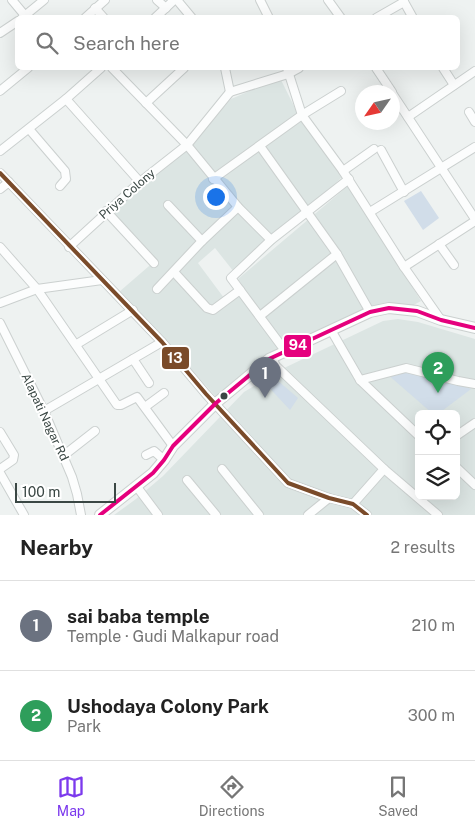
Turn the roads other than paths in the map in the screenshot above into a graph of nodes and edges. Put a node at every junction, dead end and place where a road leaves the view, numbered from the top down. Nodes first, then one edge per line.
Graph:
1 (12, 0) edge
2 (44, 0) edge
3 (104, 0) edge
4 (157, 0) edge
5 (176, 0) edge
6 (260, 0) edge
7 (328, 0) edge
8 (404, 1) edge
9 (95, 8) junction
10 (166, 8) junction
11 (23, 15) edge
12 (27, 15) edge
13 (88, 15) edge
14 (101, 15) edge
15 (159, 15) edge
16 (189, 15) edge
17 (268, 15) edge
18 (340, 15) edge
19 (381, 15) edge
20 (411, 15) edge
21 (15, 22) edge
22 (0, 32) edge
23 (26, 70) edge
24 (99, 70) edge
25 (114, 70) edge
26 (182, 70) edge
27 (224, 70) edge
28 (377, 70) edge
29 (444, 70) edge
30 (288, 71) edge
31 (475, 71) edge
32 (387, 85) edge
33 (454, 85) junction
34 (0, 91) edge
35 (230, 92) junction
36 (341, 92) dead end
37 (66, 99) junction
38 (146, 103) junction
39 (400, 105) edge
40 (469, 112) dead end
41 (302, 115) junction
42 (408, 117) junction
43 (475, 122) edge
44 (29, 128) junction
45 (187, 145) junction
46 (260, 146) junction
47 (475, 147) edge
48 (0, 151) edge
49 (442, 169) junction
50 (343, 170) junction
51 (0, 173) edge
52 (213, 179) junction
53 (349, 179) junction
54 (9, 182) junction
55 (140, 182) junction
56 (60, 186) dead end
57 (0, 189) edge
58 (404, 192) junction
59 (168, 205) dead end
60 (238, 207) junction
61 (472, 209) edge
62 (106, 211) junction
63 (308, 212) junction
64 (370, 212) junction
65 (475, 220) edge
66 (271, 240) junction
67 (202, 241) junction
68 (439, 244) junction
69 (69, 246) junction
70 (0, 247) edge
71 (337, 254) junction
72 (154, 263) dead end
73 (454, 265) dead end
74 (404, 267) junction
75 (174, 272) junction
76 (102, 280) junction
77 (37, 289) junction
78 (157, 289) dead end
79 (240, 290) junction
80 (0, 303) edge
81 (133, 310) junction
82 (370, 312) junction
83 (260, 316) junction
84 (441, 320) junction
85 (0, 323) edge
86 (475, 328) edge
87 (331, 330) junction
88 (162, 342) junction
89 (77, 344) junction
90 (286, 352) junction
91 (272, 358) junction
92 (133, 359) junction
93 (100, 378) junction
94 (360, 380) junction
95 (149, 383) dead end
96 (475, 384) edge
97 (164, 393) dead end
98 (216, 403) junction
99 (145, 407) junction
100 (44, 411) junction
101 (475, 424) edge
102 (95, 431) dead end
103 (0, 432) edge
104 (415, 432) edge
105 (460, 433) edge
106 (173, 446) junction
107 (146, 455) dead end
108 (63, 456) junction
109 (164, 460) junction
110 (222, 469) dead end
111 (384, 469) junction
112 (0, 471) edge
113 (460, 471) edge
114 (187, 480) dead end
115 (475, 485) edge
116 (137, 487) junction
117 (329, 498) junction
118 (353, 504) junction
119 (24, 515) edge
120 (80, 515) edge
121 (102, 515) edge
122 (158, 515) edge
123 (216, 515) edge
124 (259, 515) edge
125 (308, 515) edge
126 (367, 515) edge
127 (438, 515) edge

1 - 11 street
2 - 12 street
3 - 9 street
4 - 10 street
5 - 10 street
5 - 16 street
6 - 17 street
7 - 18 street
8 - 19 street
8 - 20 street
9 - 13 street
9 - 14 street
10 - 15 street
21 - 22 street
23 - 34 street
24 - 37 street
25 - 38 street
26 - 38 street
27 - 35 street
28 - 32 street
29 - 33 street
30 - 35 street
30 - 41 street
31 - 33 street
33 - 42 street
35 - 45 street, Priya Colony
36 - 41 street
37 - 44 street
37 - 55 street
38 - 45 street
39 - 42 street
40 - 43 street
41 - 46 street
41 - 50 street
42 - 49 street
44 - 48 street
44 - 56 street
45 - 52 street
45 - 55 street, Priya Colony
46 - 52 street
46 - 63 street
47 - 49 street
49 - 58 street
49 - 61 street
50 - 53 street
50 - 58 street
51 - 54 street
52 - 60 street
53 - 63 street
53 - 64 street
54 - 57 street
54 - 69 street
55 - 62 street, Priya Colony
58 - 64 street
59 - 67 street
60 - 66 street
60 - 67 street
61 - 65 street
62 - 69 street, Priya Colony
62 - 72 street
63 - 66 street
63 - 71 street
64 - 74 street
65 - 68 street
66 - 79 street
67 - 75 street
68 - 73 street
68 - 74 street
69 - 76 street
70 - 77 street
71 - 82 street
71 - 83 street
74 - 84 street
75 - 78 street
75 - 79 street
76 - 77 street
76 - 81 street
77 - 80 street
77 - 89 street
79 - 83 street
81 - 88 street
81 - 89 street
82 - 84 street
82 - 87 street
83 - 90 street
84 - 86 street
85 - 100 street, Alapati Nagar Rd
87 - 90 street
87 - 94 street
88 - 92 street
88 - 98 street
89 - 93 street
90 - 91 street
91 - 98 street
91 - 111 street
92 - 93 street
92 - 95 street
93 - 99 street
93 - 100 street
94 - 96 street
94 - 104 street
97 - 99 street
98 - 106 street
98 - 117 street
99 - 106 street
100 - 108 street, Alapati Nagar Rd
101 - 105 street
102 - 108 street
103 - 112 street
106 - 109 street
107 - 109 street
108 - 120 street, Alapati Nagar Rd
109 - 116 street
110 - 124 street
111 - 118 street
111 - 127 street
112 - 119 street
113 - 115 street
114 - 123 street
116 - 121 street
116 - 122 street
117 - 118 street
117 - 125 street
118 - 126 street

